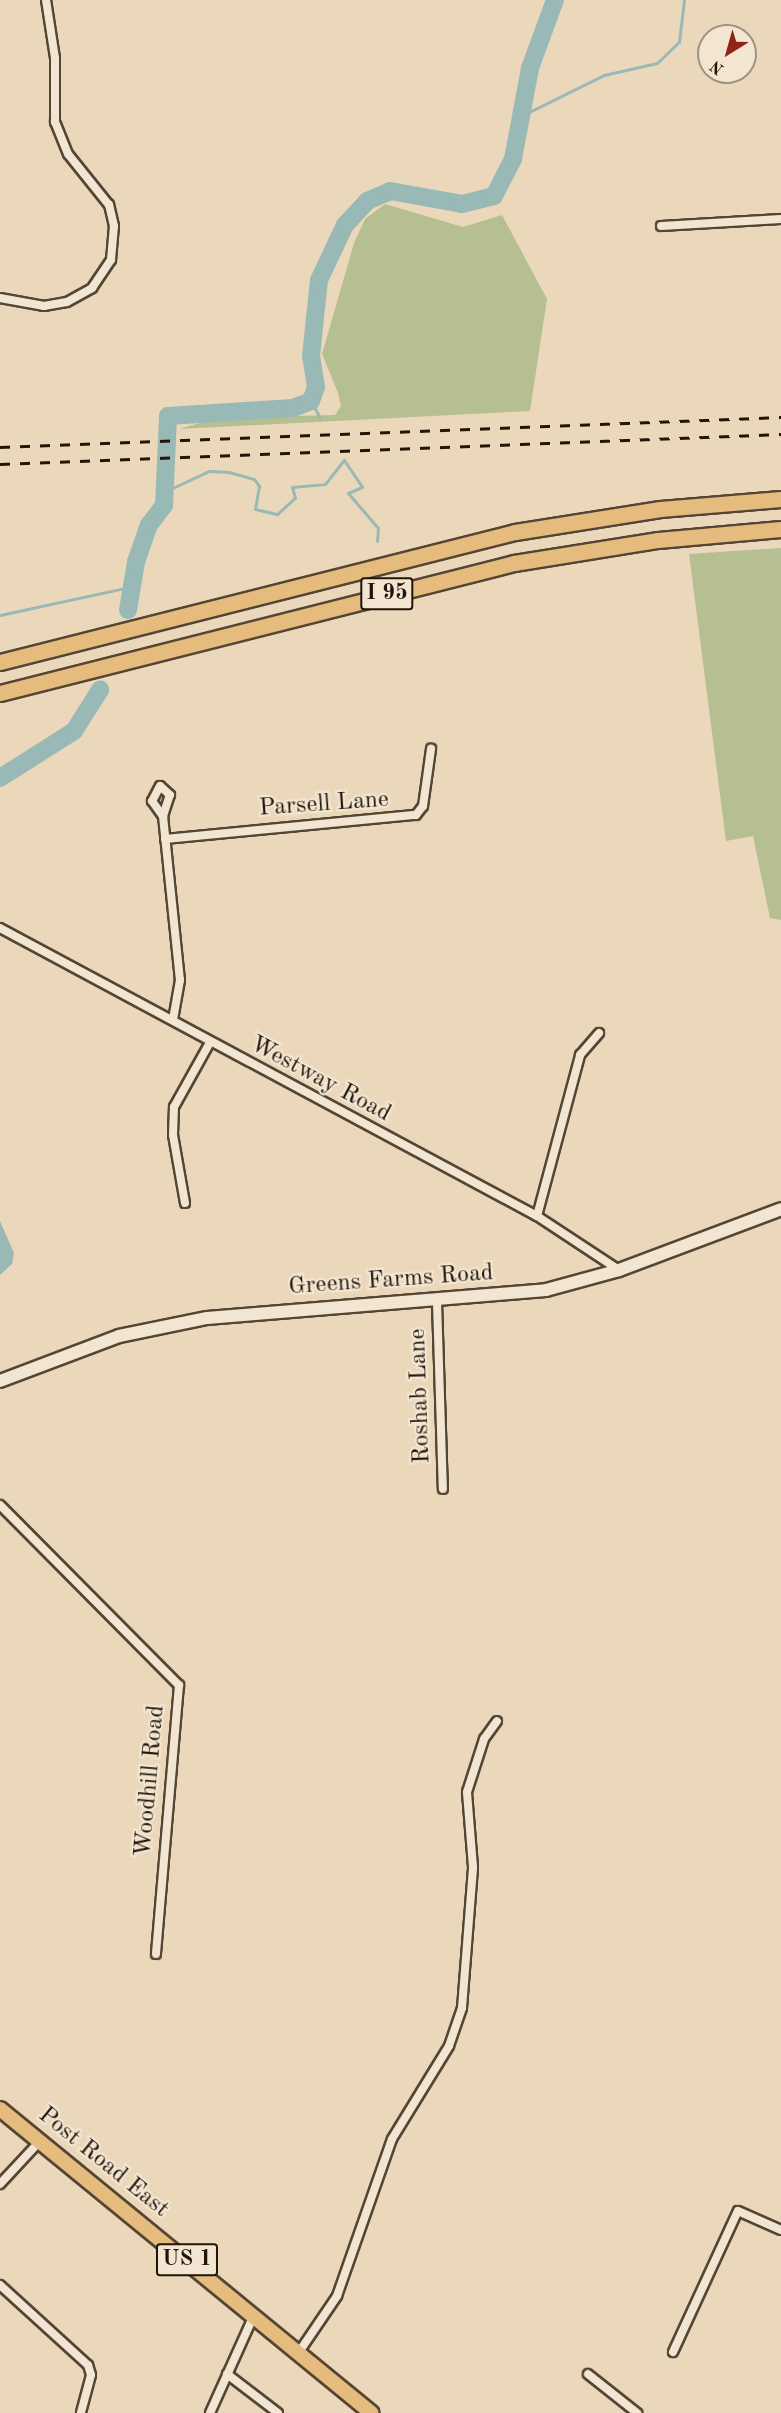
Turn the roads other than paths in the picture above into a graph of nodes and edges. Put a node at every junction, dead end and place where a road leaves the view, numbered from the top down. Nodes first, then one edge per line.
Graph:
1 (46, 0) edge
2 (781, 219) edge
3 (661, 226) dead end
4 (0, 298) edge
5 (781, 499) edge
6 (781, 530) edge
7 (0, 662) edge
8 (0, 693) edge
9 (431, 749) dead end
10 (163, 816) dead end
11 (165, 839) junction
12 (0, 928) edge
13 (173, 1019) junction
14 (599, 1033) dead end
15 (208, 1044) junction
16 (185, 1203) dead end
17 (781, 1209) edge
18 (537, 1216) junction
19 (619, 1270) junction
20 (437, 1302) junction
21 (0, 1381) edge
22 (443, 1489) dead end
23 (0, 1505) edge
24 (497, 1722) dead end
25 (156, 1954) dead end
26 (0, 2109) edge
27 (40, 2142) junction
28 (0, 2184) edge
29 (781, 2230) edge
30 (0, 2285) edge
31 (254, 2315) junction
32 (299, 2352) junction
33 (673, 2352) dead end
34 (227, 2374) junction
35 (588, 2374) dead end
36 (81, 2413) edge
37 (210, 2413) edge
38 (278, 2413) edge
39 (372, 2413) edge
40 (637, 2413) edge

1 - 4 street
2 - 3 street
5 - 7 highway, I 95
6 - 8 highway, I 95
9 - 11 street, Parsell Lane
10 - 11 street
11 - 13 street
12 - 13 street, Westway Road
13 - 15 street, Westway Road
14 - 18 street
15 - 16 street
15 - 18 street, Westway Road
17 - 19 street, Greens Farms Road
18 - 19 street, Westway Road
19 - 20 street, Greens Farms Road
20 - 21 street, Greens Farms Road
20 - 22 street, Roshab Lane
23 - 25 street, Woodhill Road
24 - 32 street
26 - 27 main road, Post Road East / US 1
27 - 28 street
27 - 31 main road, Post Road East / US 1
29 - 33 street
30 - 36 street
31 - 32 main road, Post Road East / US 1
31 - 34 street
32 - 39 main road, Post Road East / US 1
34 - 37 street
34 - 38 street
35 - 40 street

